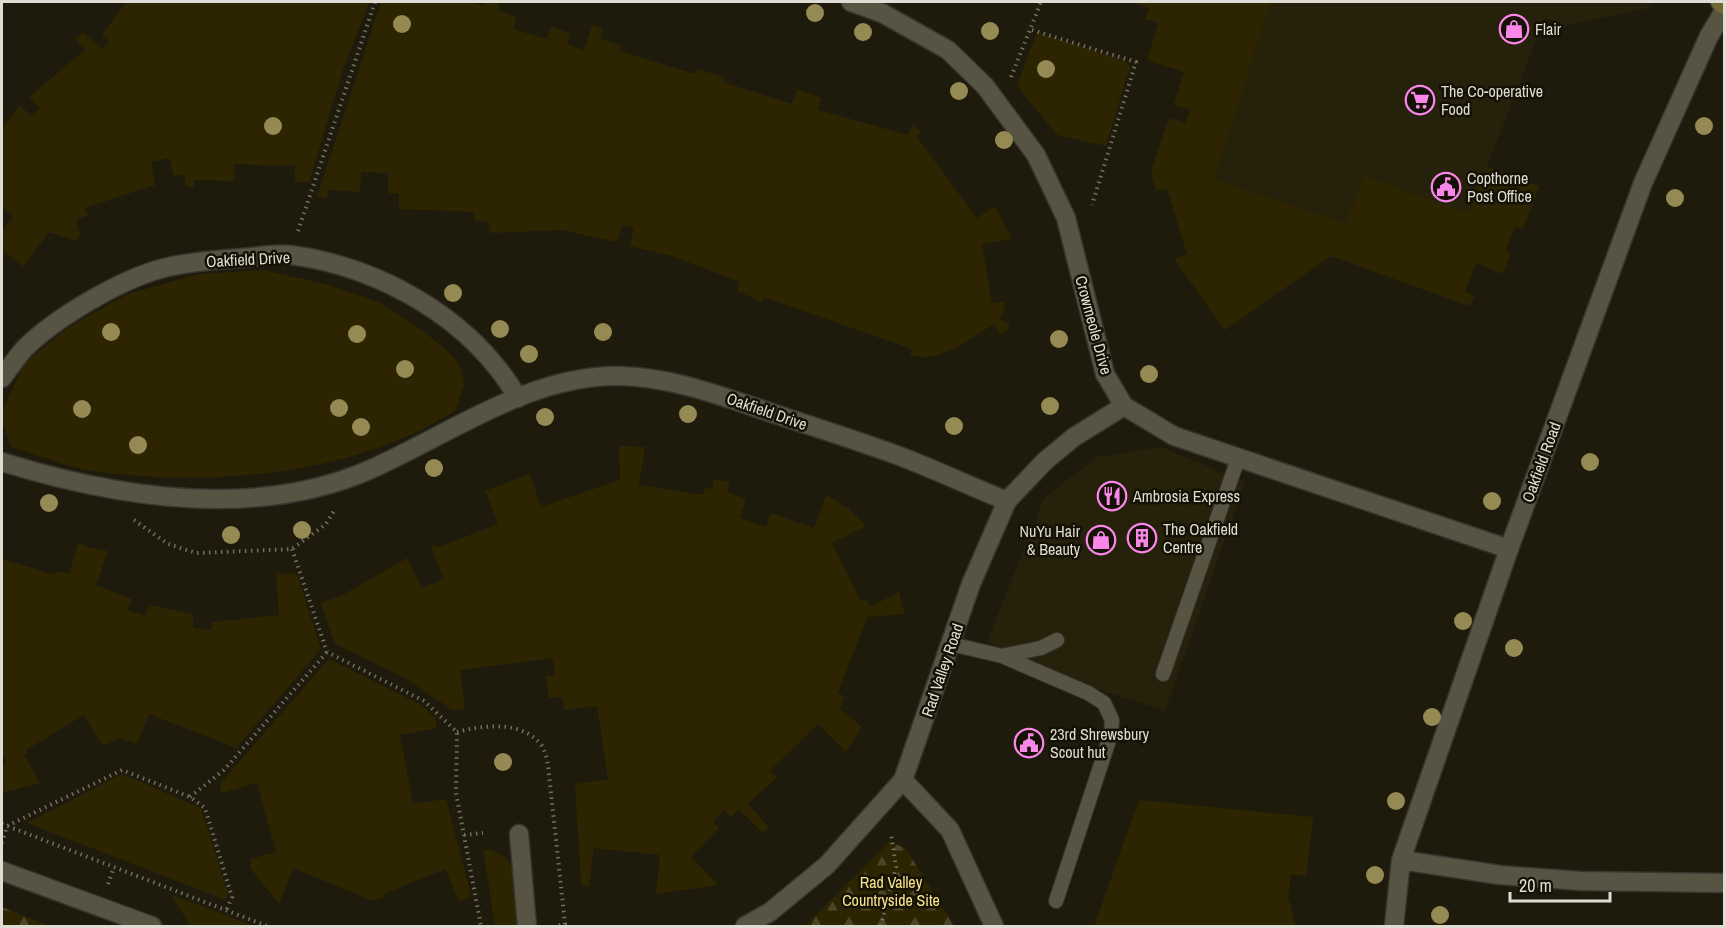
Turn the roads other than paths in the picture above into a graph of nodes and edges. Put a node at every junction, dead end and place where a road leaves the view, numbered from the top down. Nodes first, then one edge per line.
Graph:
1 (851, 2) edge
2 (1720, 2) edge
3 (1725, 4) edge
4 (1725, 11) edge
5 (2, 378) edge
6 (518, 398) junction
7 (1124, 406) junction
8 (1239, 456) junction
9 (2, 462) edge
10 (1007, 501) junction
11 (1509, 549) junction
12 (1057, 640) dead end
13 (951, 644) junction
14 (1002, 657) junction
15 (1163, 674) dead end
16 (903, 780) junction
17 (519, 834) dead end
18 (1401, 860) junction
19 (2, 871) edge
20 (1725, 883) edge
21 (1056, 901) dead end
22 (152, 927) edge
23 (527, 927) edge
24 (745, 927) edge
25 (994, 927) edge
26 (1394, 927) edge

1 - 7 street, Crowmeole Drive
2 - 3 main road
4 - 11 street, Oakfield Road
5 - 6 street, Oakfield Drive
6 - 9 street, Oakfield Drive
6 - 10 street, Oakfield Drive
7 - 8 street, Crowmeole Drive
7 - 10 street, Rad Valley Road
8 - 11 street, Crowmeole Drive
8 - 15 lane
10 - 13 street, Rad Valley Road
11 - 18 street, Oakfield Road
12 - 14 lane
13 - 14 lane
13 - 16 street, Rad Valley Road
14 - 21 lane
16 - 24 street, Rad Valley Road
16 - 25 street
17 - 23 street
18 - 20 street
18 - 26 street, Oakfield Road
19 - 22 street

